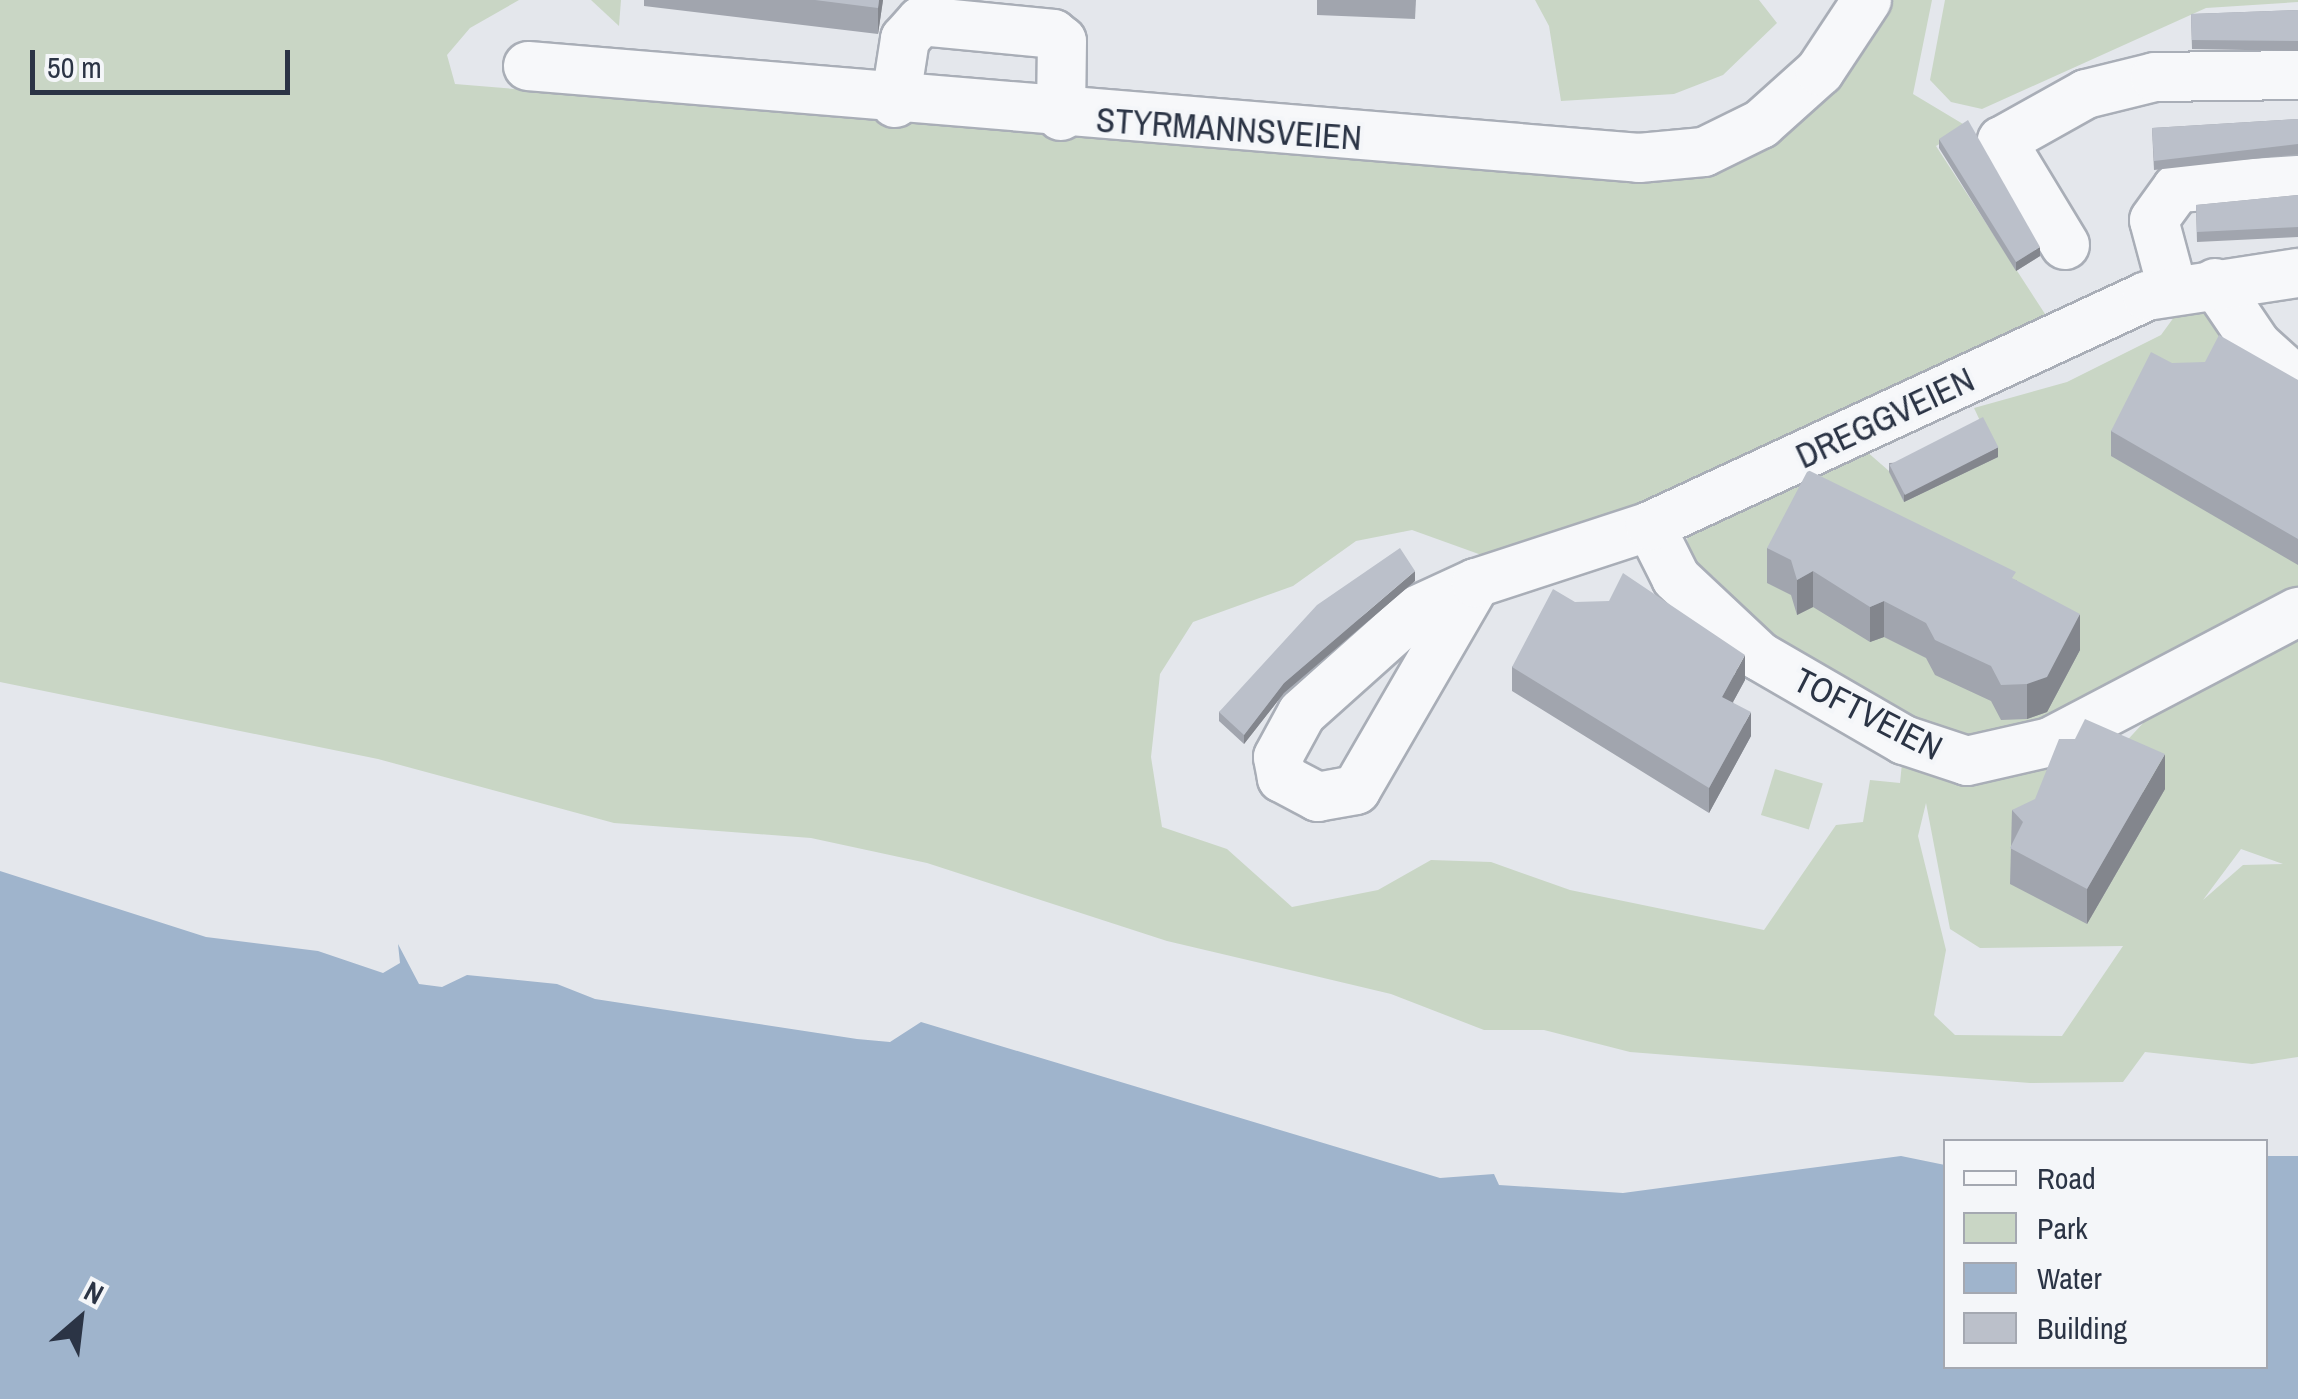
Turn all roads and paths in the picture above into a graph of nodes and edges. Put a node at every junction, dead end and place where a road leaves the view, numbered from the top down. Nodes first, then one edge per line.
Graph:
1 (1867, 0) edge
2 (528, 66) dead end
3 (2298, 74) edge
4 (894, 103) junction
5 (1061, 116) junction
6 (2298, 180) edge
7 (2065, 245) dead end
8 (2298, 273) edge
9 (2194, 287) junction
10 (2298, 382) edge
11 (1650, 526) junction
12 (1476, 582) junction
13 (2298, 612) edge

1 - 5 street, STYRMANNSVEIEN
2 - 4 street, STYRMANNSVEIEN
3 - 7 street
4 - 5 street, STYRMANNSVEIEN
4 - 5 street
6 - 9 street
8 - 9 street, DREGGVEIEN
9 - 10 street
9 - 11 street, DREGGVEIEN
11 - 12 street, DREGGVEIEN
11 - 13 street, TOFTVEIEN
12 - 12 street, DREGGVEIEN

